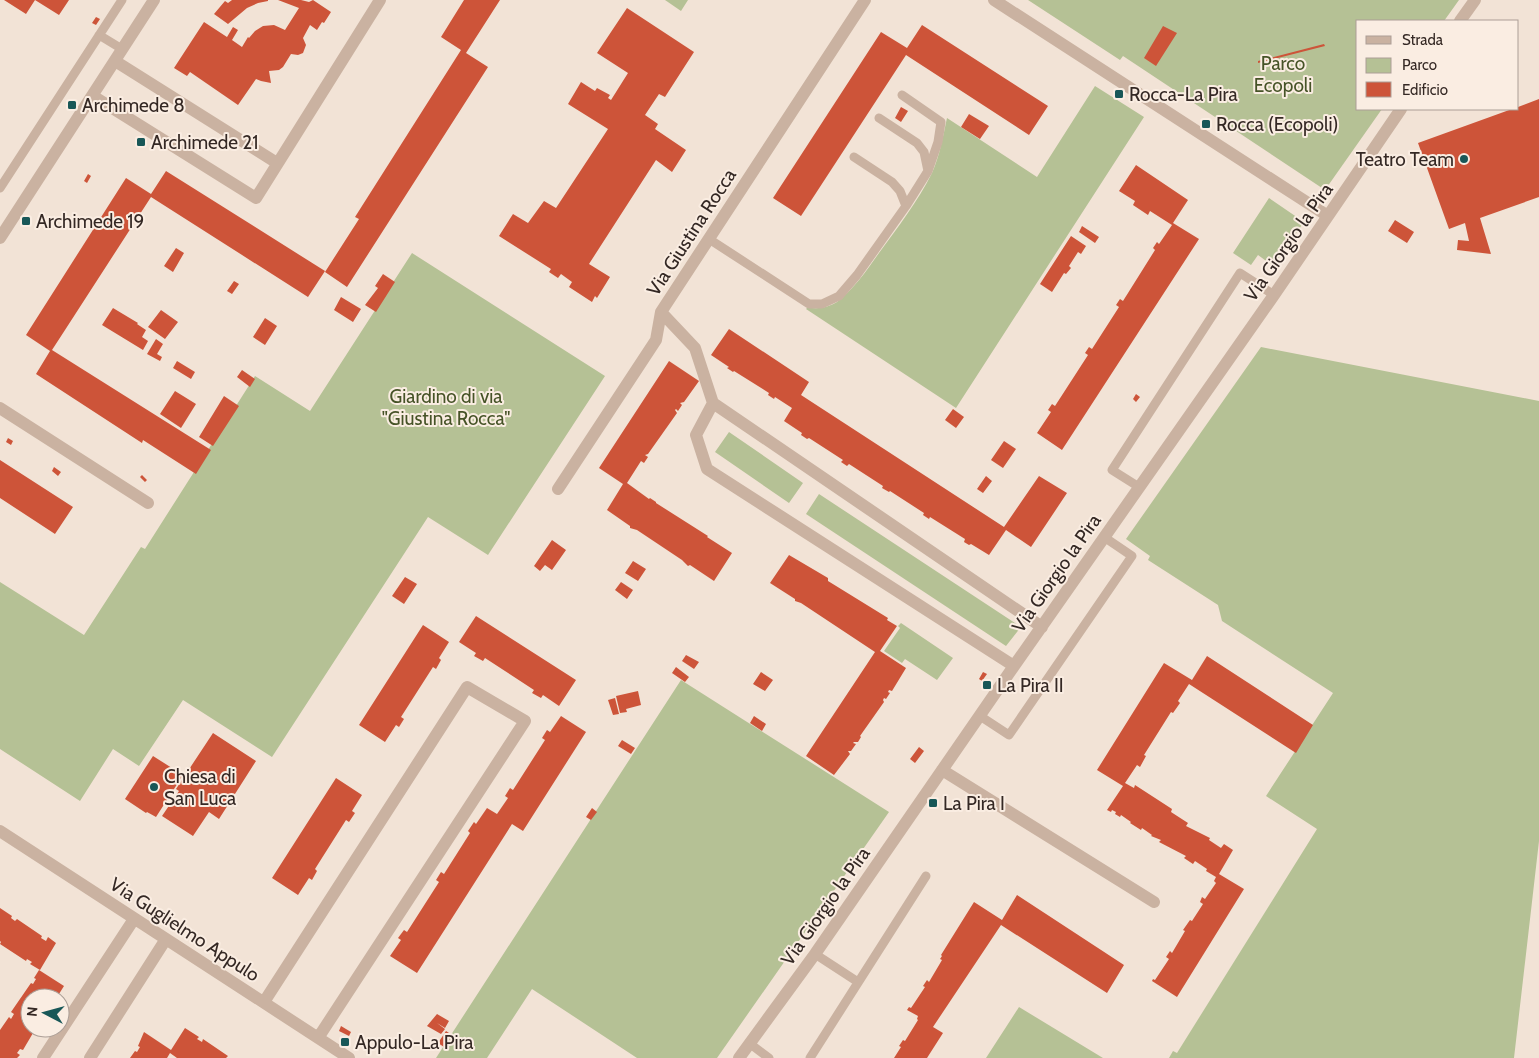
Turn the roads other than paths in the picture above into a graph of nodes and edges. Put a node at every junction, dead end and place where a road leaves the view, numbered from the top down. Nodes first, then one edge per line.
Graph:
1 (122, 0) edge
2 (154, 0) edge
3 (380, 0) edge
4 (865, 0) edge
5 (994, 0) edge
6 (1475, 0) edge
7 (1461, 20) edge
8 (100, 35) junction
9 (122, 49) junction
10 (115, 61) junction
11 (902, 95) dead end
12 (93, 96) junction
13 (1400, 110) edge
14 (879, 118) dead end
15 (854, 157) dead end
16 (277, 163) junction
17 (928, 171) junction
18 (0, 188) edge
19 (906, 206) junction
20 (1328, 216) junction
21 (2, 230) edge
22 (709, 239) junction
23 (1274, 295) junction
24 (661, 312) junction
25 (713, 403) junction
26 (0, 408) edge
27 (1139, 487) junction
28 (558, 489) dead end
29 (148, 503) dead end
30 (1104, 537) junction
31 (1042, 627) junction
32 (1014, 666) junction
33 (980, 716) junction
34 (942, 770) junction
35 (0, 831) edge
36 (926, 876) dead end
37 (1154, 902) dead end
38 (134, 919) junction
39 (166, 939) junction
40 (815, 954) junction
41 (858, 982) junction
42 (264, 1002) junction
43 (318, 1038) junction
44 (749, 1043) junction
45 (43, 1058) edge
46 (90, 1058) edge
47 (349, 1058) edge
48 (739, 1058) edge
49 (769, 1058) edge
50 (810, 1058) edge

1 - 8 lane
2 - 9 street
3 - 16 street
4 - 22 street, Via Giustina Rocca
5 - 20 street
6 - 7 street
8 - 9 lane
8 - 18 lane
9 - 10 street
10 - 12 street
10 - 16 street
11 - 17 lane
12 - 16 street
12 - 21 street
13 - 20 street, Via Giorgio la Pira
14 - 17 lane
15 - 19 lane
17 - 19 lane
19 - 22 lane
20 - 23 street, Via Giorgio la Pira
22 - 24 street, Via Giustina Rocca
23 - 27 street, Via Giorgio la Pira
23 - 27 lane
24 - 25 street
24 - 28 street, Via Giustina Rocca
25 - 31 street
25 - 32 street
26 - 29 street
27 - 30 street, Via Giorgio la Pira
30 - 31 street, Via Giorgio la Pira
30 - 33 lane
31 - 32 street, Via Giorgio la Pira
32 - 33 street, Via Giorgio la Pira
33 - 34 street, Via Giorgio la Pira
34 - 37 street
34 - 40 street, Via Giorgio la Pira
35 - 38 street, Via Guglielmo Appulo
36 - 41 lane
38 - 39 street, Via Guglielmo Appulo
38 - 45 street
39 - 42 street, Via Guglielmo Appulo
39 - 46 street
40 - 41 lane
40 - 44 street, Via Giorgio la Pira
41 - 50 lane
42 - 43 street, Via Guglielmo Appulo
42 - 43 street
43 - 47 street, Via Guglielmo Appulo
44 - 48 street, Via Giorgio la Pira
44 - 49 lane

